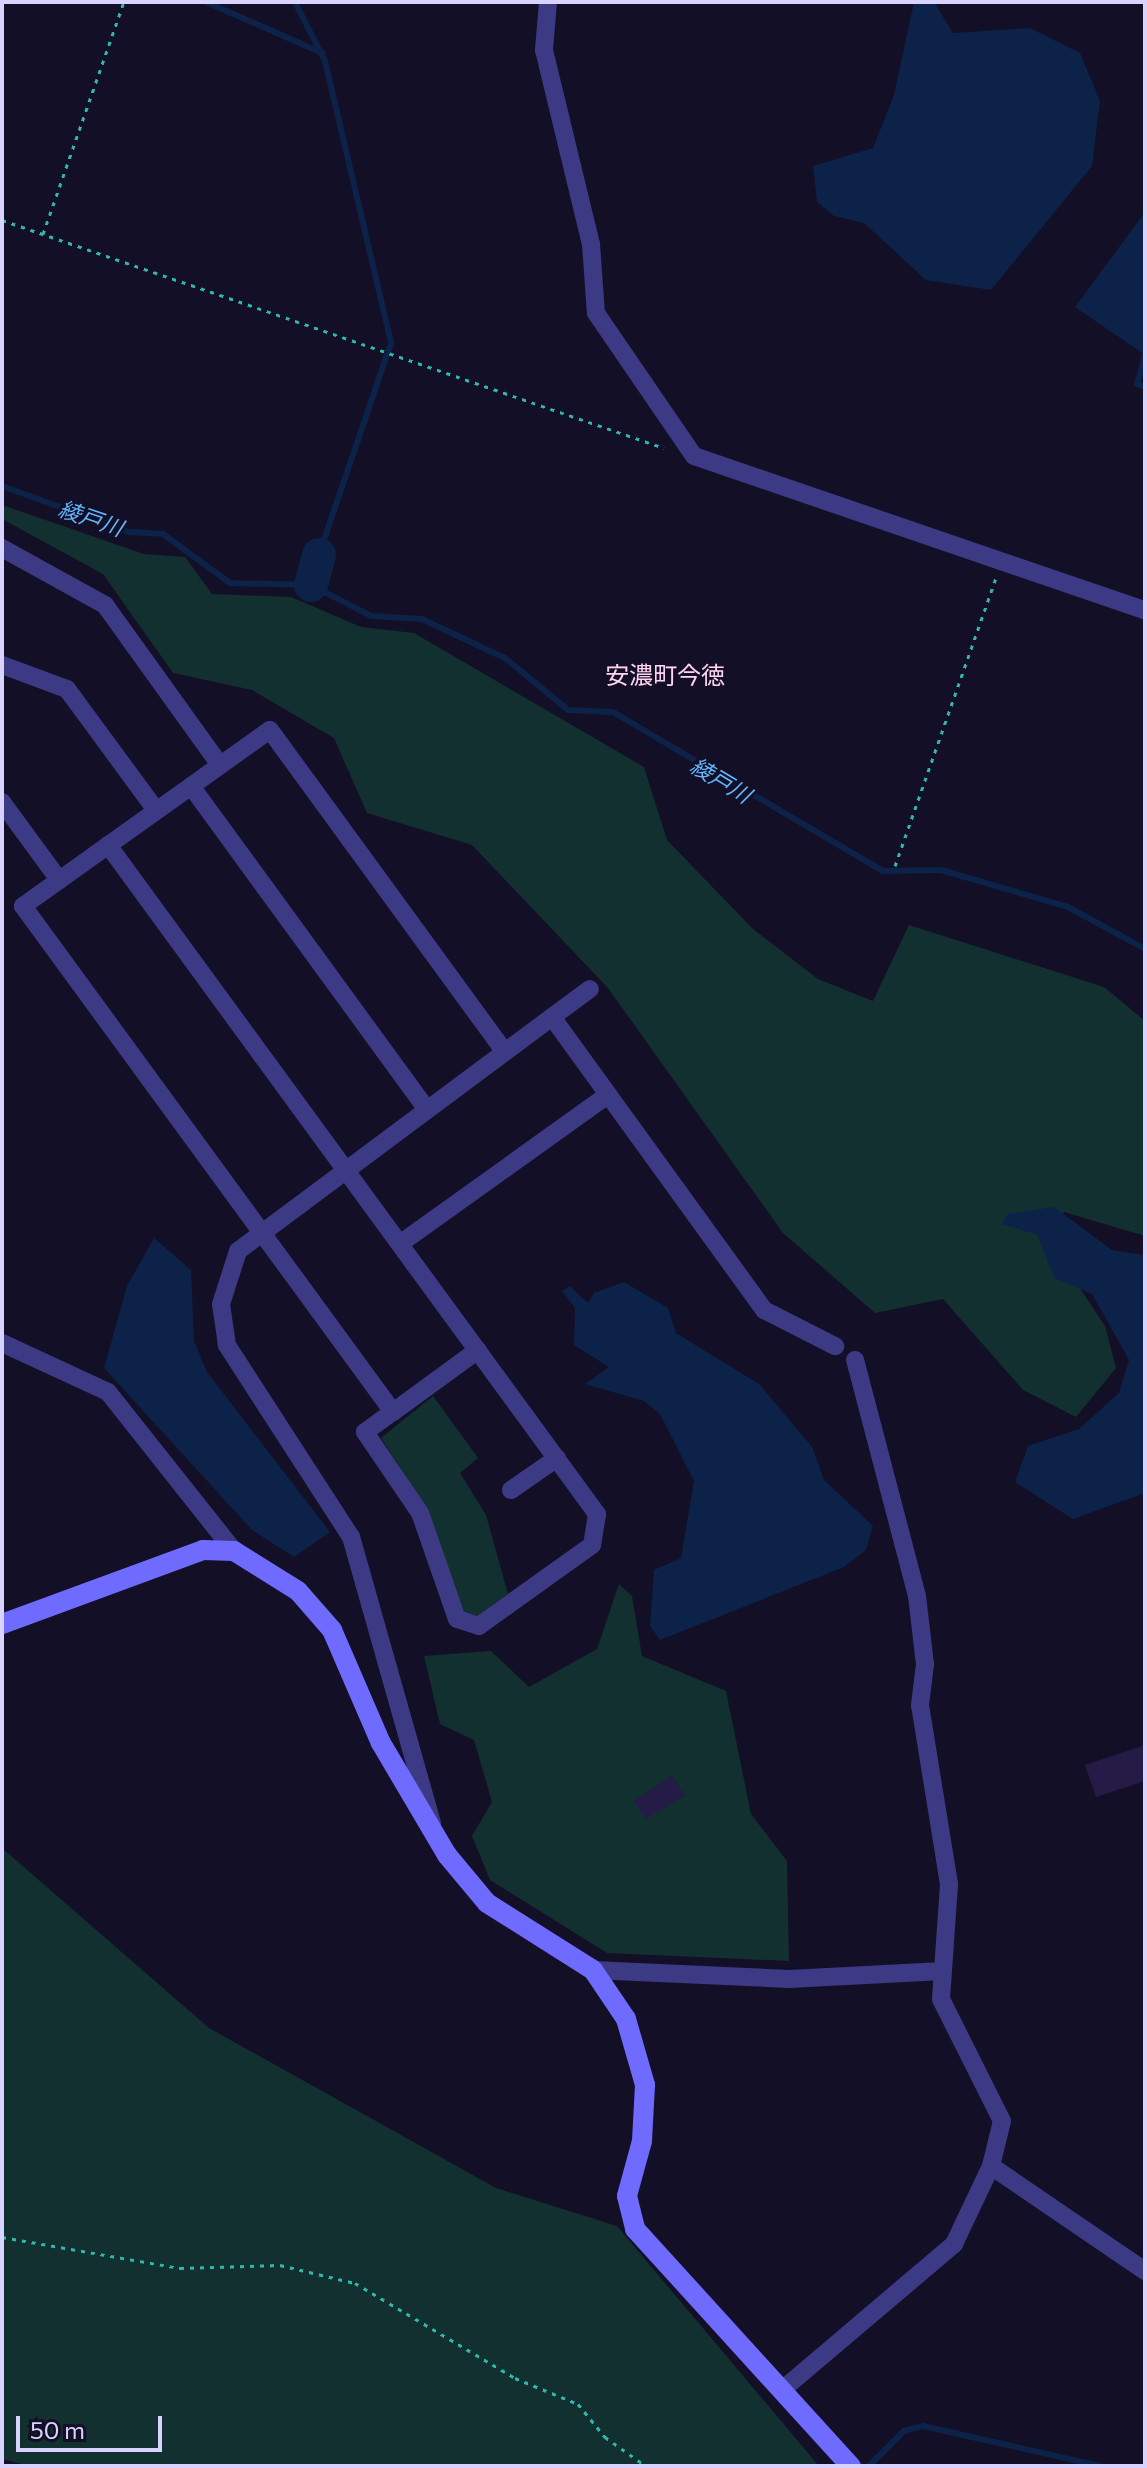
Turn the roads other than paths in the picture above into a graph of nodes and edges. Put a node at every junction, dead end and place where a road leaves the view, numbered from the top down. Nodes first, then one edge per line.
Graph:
1 (548, 2) edge
2 (2, 548) edge
3 (1145, 610) edge
4 (2, 665) edge
5 (220, 765) junction
6 (191, 786) junction
7 (2, 802) edge
8 (156, 810) junction
9 (108, 845) junction
10 (59, 880) junction
11 (590, 989) dead end
12 (552, 1017) junction
13 (504, 1051) junction
14 (608, 1095) junction
15 (426, 1108) junction
16 (344, 1168) junction
17 (259, 1230) junction
18 (401, 1243) junction
19 (2, 1343) edge
20 (835, 1346) dead end
21 (478, 1350) junction
22 (855, 1360) dead end
23 (393, 1412) junction
24 (557, 1458) junction
25 (511, 1490) dead end
26 (234, 1551) junction
27 (2, 1624) edge
28 (434, 1829) junction
29 (593, 1970) junction
30 (943, 1971) junction
31 (991, 2166) junction
32 (1145, 2271) edge
33 (782, 2390) junction
34 (851, 2466) edge

1 - 3 street
2 - 5 street
4 - 8 street
5 - 6 street
5 - 13 street
6 - 8 street
6 - 15 street
7 - 10 street
8 - 9 street
9 - 10 street
9 - 16 street
10 - 17 street
11 - 12 street
12 - 13 street
12 - 14 street
13 - 15 street
14 - 18 street
14 - 20 street
15 - 16 street
16 - 17 street
16 - 18 street
17 - 23 street
17 - 28 street
18 - 21 street
19 - 26 street
21 - 23 street
21 - 24 street
22 - 30 street
23 - 24 street
24 - 25 street
26 - 27 street
26 - 28 street
28 - 29 street
29 - 30 street
29 - 33 street
30 - 31 street
31 - 32 street
31 - 33 street
33 - 34 street

